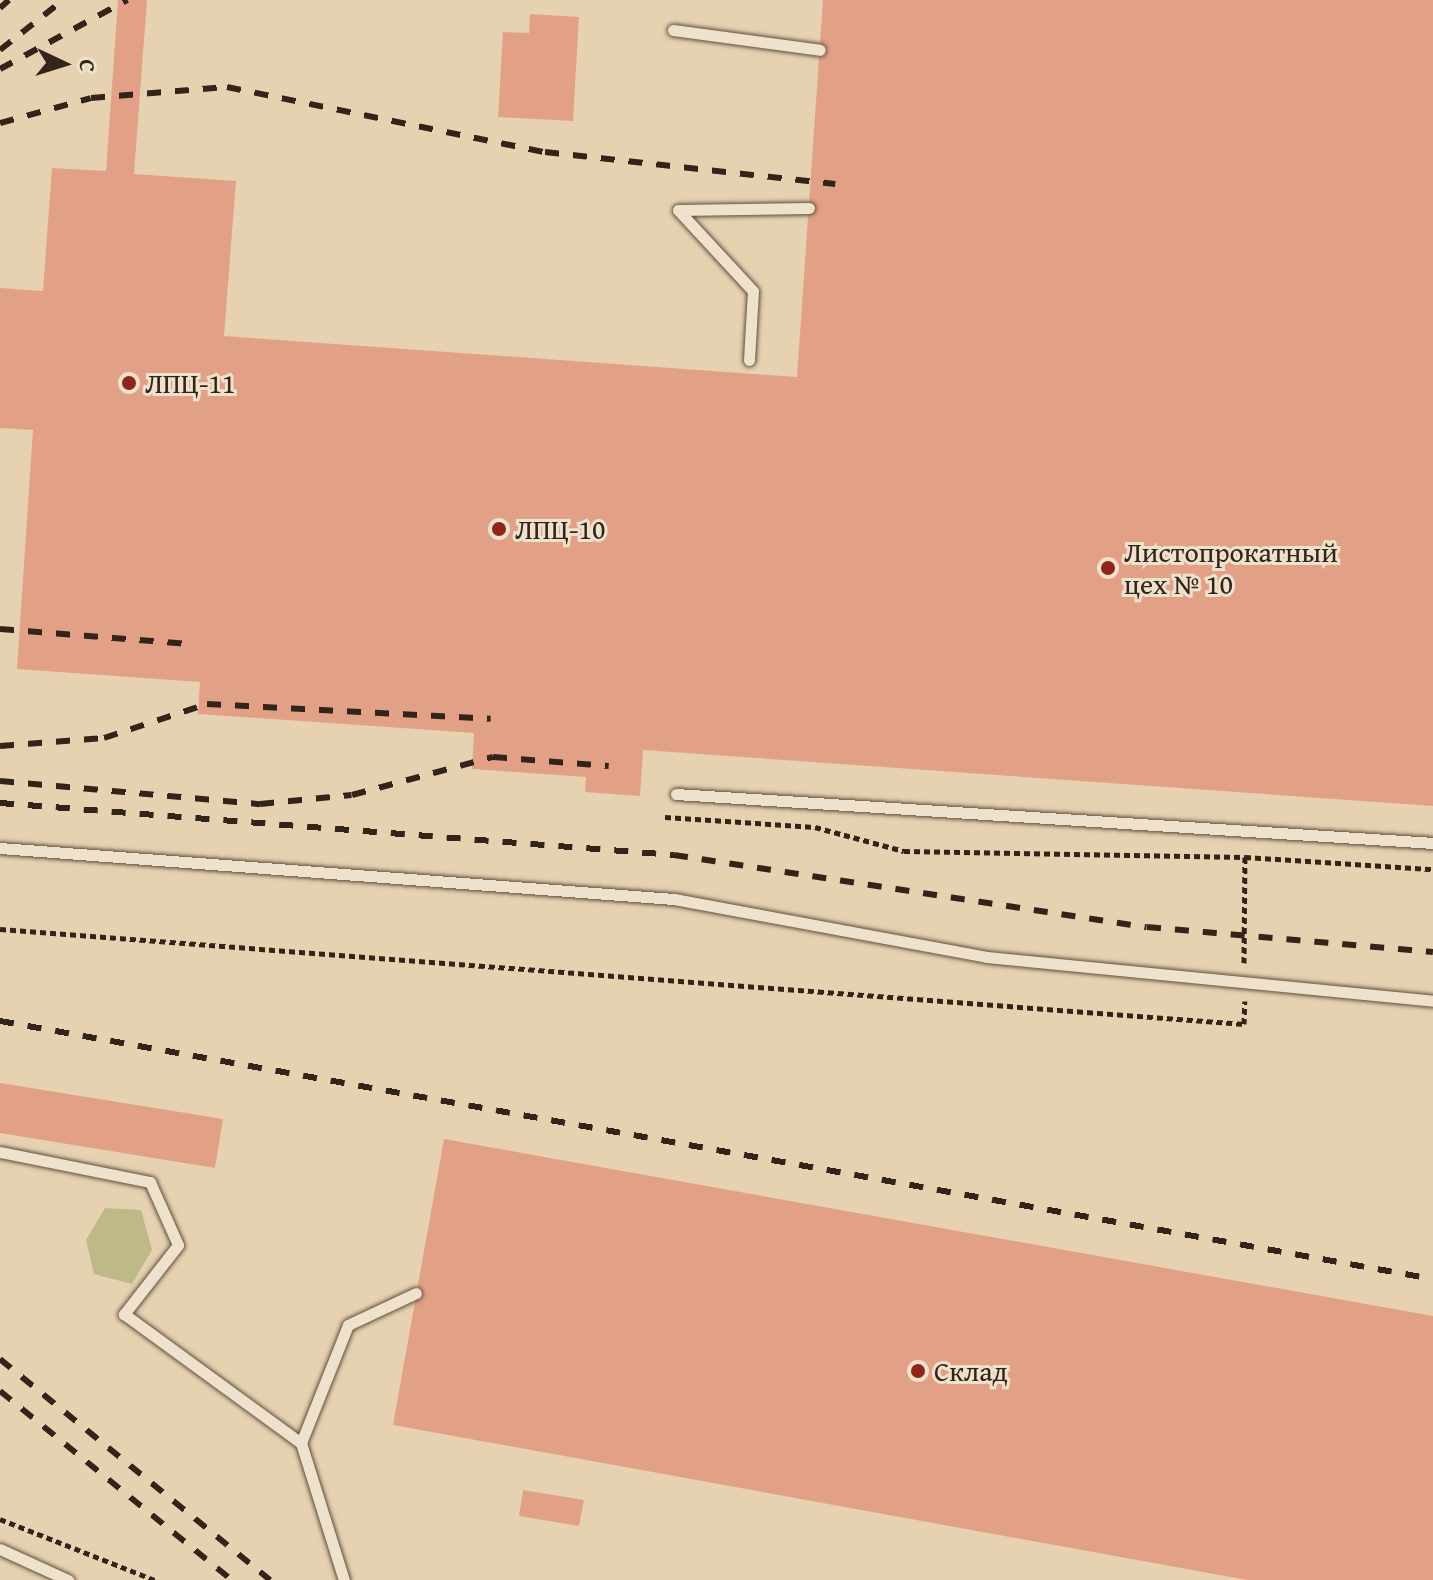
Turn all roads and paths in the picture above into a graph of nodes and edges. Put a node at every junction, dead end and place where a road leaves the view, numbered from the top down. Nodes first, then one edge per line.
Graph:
1 (673, 30) dead end
2 (820, 50) dead end
3 (809, 208) dead end
4 (749, 360) dead end
5 (676, 794) dead end
6 (665, 817) dead end
7 (1433, 843) edge
8 (0, 848) edge
9 (1245, 857) junction
10 (1433, 869) edge
11 (0, 929) edge
12 (1245, 988) junction
13 (1433, 1001) edge
14 (0, 1152) edge
15 (416, 1293) dead end
16 (301, 1443) junction
17 (0, 1519) edge
18 (0, 1549) edge
19 (68, 1580) edge
20 (155, 1580) edge
21 (344, 1580) edge

1 - 2 lane
3 - 4 lane
5 - 7 lane
6 - 9 path
8 - 12 lane
9 - 10 path
9 - 12 path
11 - 12 path
12 - 13 lane
14 - 16 lane
15 - 16 lane
16 - 21 lane
17 - 20 path
18 - 19 lane

